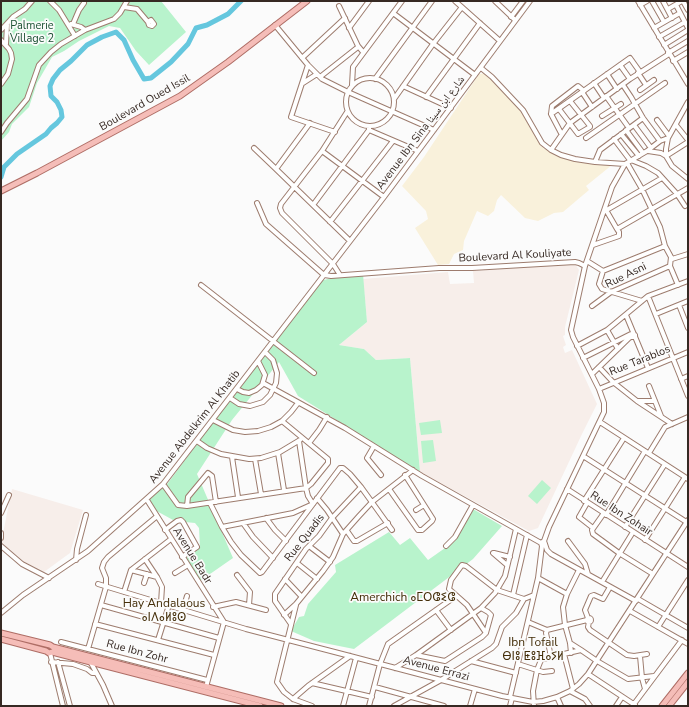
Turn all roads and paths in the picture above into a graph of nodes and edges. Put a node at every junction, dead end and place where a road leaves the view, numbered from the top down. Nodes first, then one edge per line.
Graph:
1 (32, 1) edge
2 (50, 1) edge
3 (127, 1) edge
4 (307, 1) edge
5 (369, 1) edge
6 (402, 1) edge
7 (432, 1) edge
8 (455, 1) edge
9 (495, 1) edge
10 (523, 1) edge
11 (530, 1) edge
12 (647, 1) edge
13 (652, 1) edge
14 (664, 1) edge
15 (683, 1) edge
16 (84, 3) dead end
17 (639, 3) edge
18 (676, 5) junction
19 (340, 6) dead end
20 (124, 7) junction
21 (462, 7) junction
22 (668, 9) junction
23 (688, 10) edge
24 (393, 13) junction
25 (680, 13) junction
26 (511, 17) junction
27 (345, 18) junction
28 (672, 18) junction
29 (516, 20) junction
30 (148, 22) dead end
31 (664, 22) junction
32 (684, 22) junction
33 (480, 23) junction
34 (6, 24) junction
35 (71, 24) junction
36 (275, 25) junction
37 (349, 28) junction
38 (412, 28) junction
39 (654, 28) junction
40 (688, 29) edge
41 (1, 30) edge
42 (85, 30) junction
43 (75, 36) junction
44 (659, 37) junction
45 (1, 40) edge
46 (500, 41) junction
47 (688, 41) edge
48 (6, 44) junction
49 (433, 44) junction
50 (664, 45) junction
51 (358, 47) junction
52 (363, 52) junction
53 (688, 52) edge
54 (668, 53) junction
55 (302, 58) junction
56 (454, 59) junction
57 (673, 61) junction
58 (308, 65) junction
59 (620, 65) junction
60 (481, 68) junction
61 (639, 73) junction
62 (607, 74) junction
63 (475, 75) junction
64 (318, 76) junction
65 (375, 79) junction
66 (630, 79) junction
67 (654, 80) dead end
68 (302, 83) junction
69 (594, 83) junction
70 (665, 83) dead end
71 (1, 84) edge
72 (688, 84) edge
73 (623, 85) junction
74 (646, 85) junction
75 (352, 86) junction
76 (403, 86) junction
77 (617, 89) junction
78 (640, 90) dead end
79 (348, 92) junction
80 (583, 92) junction
81 (426, 97) junction
82 (605, 97) junction
83 (394, 99) junction
84 (570, 101) junction
85 (621, 104) dead end
86 (635, 104) junction
87 (687, 105) edge
88 (592, 107) junction
89 (450, 108) junction
90 (614, 108) junction
91 (559, 109) junction
92 (347, 112) junction
93 (392, 112) junction
94 (551, 114) junction
95 (581, 114) junction
96 (619, 115) junction
97 (602, 116) dead end
98 (643, 118) junction
99 (657, 120) dead end
100 (310, 123) junction
101 (570, 123) junction
102 (634, 125) junction
103 (676, 125) junction
104 (369, 128) junction
105 (628, 129) junction
106 (434, 130) junction
107 (1, 132) edge
108 (336, 132) junction
109 (561, 133) junction
110 (621, 134) junction
111 (668, 137) junction
112 (586, 138) dead end
113 (614, 139) junction
114 (393, 141) junction
115 (660, 141) junction
116 (688, 141) edge
117 (254, 148) dead end
118 (651, 148) junction
119 (551, 150) junction
120 (322, 151) junction
121 (418, 151) junction
122 (645, 152) junction
123 (639, 156) junction
124 (666, 156) junction
125 (595, 162) junction
126 (628, 162) junction
127 (342, 166) junction
128 (276, 169) junction
129 (662, 178) junction
130 (688, 179) edge
131 (362, 181) junction
132 (294, 187) junction
133 (688, 188) edge
134 (642, 189) junction
135 (1, 191) edge
136 (677, 194) junction
137 (384, 197) junction
138 (258, 204) dead end
139 (313, 205) junction
140 (685, 206) dead end
141 (652, 209) junction
142 (606, 210) junction
143 (330, 222) junction
144 (617, 228) junction
145 (350, 241) junction
146 (593, 245) junction
147 (665, 246) junction
148 (688, 256) edge
149 (672, 259) junction
150 (587, 261) junction
151 (333, 264) junction
152 (585, 266) junction
153 (670, 266) junction
154 (603, 271) junction
155 (324, 275) junction
156 (340, 275) junction
157 (688, 281) edge
158 (201, 285) dead end
159 (678, 285) junction
160 (611, 292) junction
161 (648, 296) junction
162 (642, 300) junction
163 (688, 301) edge
164 (679, 305) junction
165 (592, 306) dead end
166 (656, 314) junction
167 (626, 315) junction
168 (688, 326) edge
169 (607, 330) junction
170 (634, 334) junction
171 (273, 342) junction
172 (614, 343) junction
173 (577, 346) junction
174 (618, 349) junction
175 (265, 352) junction
176 (688, 352) edge
177 (583, 358) junction
178 (673, 358) junction
179 (258, 361) junction
180 (598, 367) junction
181 (648, 368) junction
182 (314, 373) dead end
183 (592, 374) junction
184 (688, 376) edge
185 (682, 380) junction
186 (613, 382) junction
187 (263, 383) junction
188 (650, 386) dead end
189 (237, 388) junction
190 (599, 389) junction
191 (274, 390) junction
192 (688, 396) edge
193 (230, 398) junction
194 (655, 400) junction
195 (637, 401) junction
196 (298, 403) junction
197 (327, 417) junction
198 (661, 417) junction
199 (688, 418) edge
200 (213, 420) junction
201 (282, 421) junction
202 (600, 422) junction
203 (672, 424) junction
204 (303, 438) junction
205 (624, 438) junction
206 (197, 441) junction
207 (299, 441) junction
208 (309, 443) junction
209 (374, 446) junction
210 (647, 452) junction
211 (278, 453) junction
212 (583, 456) junction
213 (232, 457) junction
214 (255, 459) junction
215 (665, 464) junction
216 (604, 469) junction
217 (413, 470) junction
218 (381, 475) dead end
219 (405, 475) junction
220 (687, 478) edge
221 (625, 482) junction
222 (163, 484) junction
223 (361, 486) junction
224 (306, 488) junction
225 (389, 489) junction
226 (567, 489) junction
227 (284, 490) junction
228 (261, 494) junction
229 (9, 495) dead end
230 (645, 495) junction
231 (238, 497) junction
232 (317, 498) junction
233 (146, 500) junction
234 (216, 502) junction
235 (372, 502) junction
236 (586, 502) junction
237 (210, 503) junction
238 (313, 504) junction
239 (424, 505) junction
240 (473, 505) junction
241 (187, 506) junction
242 (665, 509) junction
243 (416, 510) dead end
244 (1, 513) edge
245 (605, 514) junction
246 (86, 515) dead end
247 (156, 517) junction
248 (266, 518) junction
249 (332, 518) junction
250 (243, 522) junction
251 (688, 522) edge
252 (388, 523) junction
253 (222, 527) junction
254 (625, 527) junction
255 (593, 528) junction
256 (516, 529) junction
257 (165, 530) junction
258 (392, 530) dead end
259 (633, 532) junction
260 (1, 533) edge
261 (345, 533) junction
262 (527, 535) junction
263 (1, 538) edge
264 (171, 539) junction
265 (286, 540) junction
266 (646, 540) junction
267 (568, 541) dead end
268 (543, 544) junction
269 (1, 546) edge
270 (308, 546) junction
271 (446, 546) dead end
272 (619, 553) junction
273 (666, 553) junction
274 (182, 557) junction
275 (510, 557) junction
276 (273, 558) junction
277 (145, 559) junction
278 (76, 560) junction
279 (330, 562) junction
280 (297, 563) junction
281 (188, 565) junction
282 (507, 565) junction
283 (688, 567) edge
284 (132, 570) junction
285 (579, 570) junction
286 (147, 574) junction
287 (175, 574) dead end
288 (588, 574) junction
289 (653, 574) junction
290 (237, 575) dead end
291 (157, 577) junction
292 (49, 578) junction
293 (538, 578) junction
294 (285, 579) junction
295 (317, 579) junction
296 (688, 580) edge
297 (602, 582) junction
298 (144, 583) dead end
299 (98, 584) dead end
300 (106, 587) junction
301 (610, 587) junction
302 (497, 590) junction
303 (124, 592) junction
304 (567, 594) junction
305 (513, 595) junction
306 (534, 595) junction
307 (187, 596) dead end
308 (301, 596) junction
309 (456, 596) junction
310 (524, 598) junction
311 (637, 600) junction
312 (161, 603) junction
313 (296, 604) junction
314 (101, 605) junction
315 (169, 605) junction
316 (249, 605) junction
317 (213, 607) junction
318 (481, 608) junction
319 (183, 609) junction
320 (266, 610) dead end
321 (436, 610) junction
322 (216, 611) junction
323 (630, 611) junction
324 (1, 613) edge
325 (474, 614) junction
326 (284, 615) junction
327 (666, 615) junction
328 (211, 618) junction
329 (588, 620) junction
330 (164, 622) junction
331 (224, 622) junction
332 (528, 622) junction
333 (95, 624) junction
334 (291, 624) junction
335 (565, 625) junction
336 (658, 627) junction
337 (688, 628) edge
338 (451, 630) junction
339 (547, 630) junction
340 (1, 633) edge
341 (486, 633) junction
342 (219, 638) junction
343 (1, 639) edge
344 (158, 640) junction
345 (288, 640) junction
346 (686, 641) edge
347 (61, 642) dead end
348 (570, 642) junction
349 (608, 642) junction
350 (88, 649) junction
351 (50, 650) junction
352 (581, 650) junction
353 (571, 653) junction
354 (564, 654) junction
355 (647, 654) dead end
356 (214, 655) junction
357 (416, 655) junction
358 (350, 656) junction
359 (640, 656) junction
360 (551, 657) junction
361 (356, 658) junction
362 (471, 661) junction
363 (598, 661) junction
364 (51, 662) junction
365 (58, 662) junction
366 (91, 663) junction
367 (380, 664) junction
368 (518, 664) junction
369 (395, 668) junction
370 (537, 670) junction
371 (552, 671) dead end
372 (688, 672) edge
373 (96, 673) junction
374 (516, 673) junction
375 (588, 674) junction
376 (654, 676) junction
377 (642, 678) junction
378 (207, 680) junction
379 (441, 680) junction
380 (688, 682) edge
381 (312, 683) junction
382 (206, 687) junction
383 (375, 687) junction
384 (475, 689) junction
385 (644, 689) junction
386 (572, 690) junction
387 (347, 691) junction
388 (372, 697) junction
389 (557, 697) junction
390 (622, 697) junction
391 (411, 698) junction
392 (511, 698) junction
393 (293, 699) junction
394 (534, 704) edge
395 (635, 705) edge
396 (63, 706) edge
397 (70, 706) edge
398 (112, 706) edge
399 (260, 706) edge
400 (281, 706) edge
401 (312, 706) edge
402 (343, 706) edge
403 (369, 706) edge
404 (394, 706) edge
405 (444, 706) edge
406 (470, 706) edge
407 (510, 706) edge
408 (561, 706) edge
409 (590, 706) edge
410 (616, 706) edge
411 (662, 706) edge
412 (669, 706) edge

1 - 34 street
2 - 35 street
3 - 20 street
4 - 36 main road, Boulevard Oued Issil
5 - 37 street
6 - 24 street
7 - 38 street
8 - 21 street
9 - 26 street
10 - 26 street
11 - 29 street, Avenue Ibn Sina شارع ابن سينا
12 - 17 street
13 - 31 street
14 - 22 street
15 - 18 street
15 - 23 street
16 - 35 street
17 - 39 street
18 - 22 street
18 - 25 street
19 - 27 street
20 - 30 street
20 - 42 street
21 - 33 street
21 - 49 street
22 - 28 street
24 - 38 street
24 - 52 street
25 - 28 street
25 - 32 street
26 - 29 street
27 - 37 street
27 - 55 street
28 - 31 street
29 - 46 street, Avenue Ibn Sina شارع ابن سينا
31 - 39 street
32 - 40 street
32 - 44 street
33 - 46 street
33 - 56 street
34 - 41 street
34 - 48 street
35 - 42 street
35 - 43 street
36 - 55 street
36 - 135 main road, Boulevard Oued Issil
37 - 51 street
38 - 49 street
38 - 65 street
39 - 44 street
40 - 50 street
42 - 43 street
43 - 107 street
44 - 50 street
45 - 48 street
46 - 60 street, Avenue Ibn Sina شارع ابن سينا
47 - 54 street
48 - 71 street
49 - 56 street
49 - 76 street
50 - 54 street
51 - 52 street
51 - 64 street
52 - 75 street
53 - 57 street
54 - 57 street
54 - 61 street
55 - 58 street
56 - 63 street
56 - 81 street
57 - 72 street
58 - 64 street
58 - 68 street
59 - 61 street
59 - 62 street
59 - 66 street
60 - 63 street, Avenue Ibn Sina شارع ابن سينا
60 - 119 street
61 - 66 street
61 - 74 street
62 - 69 street
62 - 77 street
63 - 89 street, Avenue Ibn Sina شارع ابن سينا
64 - 68 street
64 - 79 street
65 - 75 street
65 - 83 street
66 - 73 street
67 - 74 street
68 - 100 street
69 - 80 street
69 - 82 street
70 - 86 street
73 - 77 street
73 - 86 street
74 - 78 street
75 - 79 street
76 - 81 street
76 - 83 street
77 - 82 street
79 - 92 street
79 - 93 street
80 - 84 street
80 - 88 street
80 - 94 street
81 - 89 street
82 - 88 street
82 - 90 street
83 - 93 street
84 - 91 street
84 - 95 street
85 - 90 street
86 - 96 street
86 - 98 street
87 - 103 street
88 - 95 street
89 - 106 street, Avenue Ibn Sina شارع ابن سينا
90 - 96 street
90 - 97 street
91 - 94 street
91 - 101 street
92 - 104 street
92 - 108 street
93 - 104 street
93 - 106 street
94 - 109 street
95 - 101 street
95 - 101 street
96 - 105 street
96 - 112 street
98 - 102 street
98 - 115 street
99 - 111 street
100 - 108 street
100 - 128 street
101 - 109 street
102 - 105 street
102 - 118 street
103 - 111 street
103 - 116 street
104 - 114 street
104 - 127 street
105 - 110 street
105 - 122 street
106 - 121 street, Avenue Ibn Sina شارع ابن سينا
108 - 120 street
109 - 119 street
110 - 113 street
110 - 123 street
111 - 115 street
111 - 124 street
113 - 125 street
113 - 126 street
114 - 121 street
114 - 131 street
115 - 118 street
116 - 124 street
117 - 128 street
118 - 122 street
119 - 125 street
120 - 127 street
120 - 132 street
121 - 137 street, Avenue Ibn Sina شارع ابن سينا
122 - 123 street
122 - 124 street
123 - 126 street
124 - 130 street
125 - 126 street
126 - 129 street
126 - 134 street
126 - 142 street
127 - 131 street
127 - 139 street
128 - 132 street
129 - 134 street
129 - 136 street
131 - 137 street
131 - 143 street
132 - 139 street
132 - 151 street
133 - 136 street
134 - 141 street
134 - 142 street
136 - 140 street
136 - 141 street
137 - 145 street, Avenue Ibn Sina شارع ابن سينا
138 - 155 street
139 - 143 street
141 - 144 street
141 - 147 street
142 - 144 street
142 - 146 street
143 - 145 street
144 - 146 street
145 - 151 street, Avenue Ibn Sina شارع ابن سينا
146 - 150 street
147 - 149 street
147 - 154 street
148 - 149 street
149 - 153 street
150 - 152 street
150 - 154 street
151 - 155 street, Avenue Ibn Sina شارع ابن سينا
151 - 156 street
152 - 156 street, Boulevard Al Kouliyate
152 - 173 street, Boulevard Al Kouliyate
153 - 159 street
153 - 160 street, Rue Asni
154 - 160 street
155 - 156 street, Boulevard Al Kouliyate
155 - 171 street, Avenue Abdelkrim Al Khatib
157 - 159 street
158 - 171 street
159 - 161 street
160 - 162 street
160 - 165 street, Rue Asni
161 - 162 street
161 - 166 street
162 - 167 street
163 - 164 street
164 - 166 street
164 - 168 street
166 - 178 street
167 - 169 street
167 - 170 street
169 - 172 street
169 - 173 street
170 - 172 street
170 - 174 street
170 - 181 street
171 - 175 street, Avenue Abdelkrim Al Khatib
171 - 182 street
172 - 174 street
172 - 177 street
173 - 177 street, Boulevard Al Kouliyate
174 - 180 street
175 - 179 street, Avenue Abdelkrim Al Khatib
175 - 191 street
176 - 178 street, Rue Tarablos
177 - 183 street, Boulevard Al Kouliyate
178 - 181 street, Rue Tarablos
178 - 185 street
179 - 187 street
179 - 189 street, Avenue Abdelkrim Al Khatib
180 - 183 street
180 - 186 street
181 - 186 street, Rue Tarablos
183 - 190 street, Boulevard Al Kouliyate
184 - 185 street
185 - 192 street
186 - 190 street, Rue Tarablos
186 - 195 street
187 - 189 street
187 - 191 street
188 - 194 street
189 - 193 street, Avenue Abdelkrim Al Khatib
190 - 202 street, Boulevard Al Kouliyate
191 - 193 street
191 - 196 street
193 - 200 street, Avenue Abdelkrim Al Khatib
194 - 195 street
194 - 198 street
195 - 198 street
196 - 197 street
196 - 201 street
197 - 208 street
197 - 209 street
198 - 203 street
199 - 203 street
200 - 201 street
200 - 206 street, Avenue Abdelkrim Al Khatib
201 - 204 street
202 - 205 street
202 - 212 street, Boulevard Al Kouliyate
203 - 210 street
204 - 207 street
204 - 208 street
205 - 210 street
205 - 216 street
206 - 213 street
206 - 222 street, Avenue Abdelkrim Al Khatib
207 - 211 street
207 - 224 street
208 - 224 street
209 - 217 street
209 - 218 street
210 - 215 street
210 - 221 street
211 - 214 street
211 - 227 street
212 - 216 street
212 - 226 street, Boulevard Al Kouliyate
213 - 214 street
213 - 231 street
214 - 228 street
215 - 220 street
215 - 230 street
216 - 221 street
216 - 236 street
217 - 219 street
217 - 240 street
219 - 225 street
219 - 239 street
220 - 242 street
221 - 230 street
221 - 245 street
222 - 233 street, Avenue Abdelkrim Al Khatib
222 - 241 street
223 - 232 street
223 - 235 street
223 - 249 street, Rue Quadis
224 - 227 street
224 - 238 street
225 - 235 street
225 - 239 street
226 - 236 street, Rue Ibn Zohair
226 - 268 street, Boulevard Al Kouliyate
227 - 228 street
228 - 231 street
229 - 244 street
230 - 242 street
230 - 254 street
231 - 234 street
232 - 238 street
232 - 249 street
233 - 247 street, Avenue Badr
233 - 278 street, Avenue Abdelkrim Al Khatib
234 - 237 street
234 - 241 street
235 - 252 street
235 - 261 street
236 - 245 street, Rue Ibn Zohair
236 - 255 street
237 - 241 street
237 - 253 street
238 - 248 street
238 - 265 street
239 - 243 street
240 - 256 street
240 - 271 street
242 - 251 street
242 - 266 street
245 - 254 street, Rue Ibn Zohair
245 - 255 street
246 - 278 street
247 - 257 street, Avenue Badr
247 - 300 street
248 - 250 street
248 - 265 street
249 - 261 street
249 - 270 street, Rue Quadis
250 - 253 street
250 - 276 street
251 - 273 street, Avenue Errazi
252 - 258 street
252 - 261 street
253 - 276 street
254 - 259 street, Rue Ibn Zohair
255 - 272 street
256 - 262 street
256 - 275 street
257 - 264 street, Avenue Badr
257 - 274 street
259 - 266 street, Rue Ibn Zohair
259 - 272 street
260 - 263 street
261 - 279 street
262 - 268 street
262 - 305 street
264 - 274 street, Avenue Badr
264 - 277 street
265 - 276 street
266 - 273 street, Rue Ibn Zohair
267 - 288 street
268 - 285 street
268 - 293 street, Boulevard Al Kouliyate
269 - 292 street
270 - 279 street
270 - 280 street, Rue Quadis
272 - 289 street
272 - 297 street
273 - 283 street, Rue Ibn Zohair
273 - 289 street, Avenue Errazi
274 - 281 street, Avenue Badr
275 - 282 street
275 - 282 street
277 - 284 street
277 - 291 street
278 - 292 street, Avenue Abdelkrim Al Khatib
279 - 295 street
280 - 294 street, Rue Quadis
280 - 295 street
281 - 287 street
281 - 317 street, Avenue Badr
282 - 302 street
284 - 286 street
284 - 303 street
285 - 288 street
285 - 304 street
286 - 291 street
286 - 298 street
288 - 297 street
289 - 311 street, Avenue Errazi
290 - 316 street
291 - 312 street
292 - 324 street, Avenue Abdelkrim Al Khatib
293 - 304 street
293 - 306 street, Boulevard Al Kouliyate
294 - 308 street
294 - 326 street, Rue Quadis
295 - 308 street
296 - 327 street
297 - 301 street
299 - 300 street, Avenue Errazi
300 - 303 street, Avenue Errazi
300 - 314 street
301 - 311 street
301 - 329 street
302 - 305 street
302 - 309 street
302 - 318 street
303 - 312 street, Avenue Errazi
304 - 335 street
305 - 310 street
306 - 310 street
306 - 332 street, Boulevard Al Kouliyate
307 - 319 street
308 - 313 street
309 - 321 street
309 - 325 street
310 - 362 street
311 - 323 street, Avenue Errazi
311 - 327 street
312 - 315 street, Avenue Errazi
313 - 326 street
313 - 334 street
314 - 330 street
314 - 333 street
315 - 319 street, Avenue Errazi
315 - 330 street
316 - 317 street
316 - 320 street
317 - 322 street, Avenue Badr
318 - 325 street
318 - 341 street
319 - 328 street, Avenue Errazi
321 - 338 street
321 - 367 street
322 - 328 street
322 - 331 street, Avenue Badr
323 - 336 street
323 - 349 street, Avenue Errazi
325 - 338 street
325 - 341 street
326 - 334 street, Rue Quadis
327 - 336 street
327 - 337 street
328 - 331 street, Avenue Errazi
329 - 335 street
329 - 349 street
330 - 342 street
330 - 344 street
331 - 342 street
331 - 345 street, Avenue Errazi
332 - 339 street
332 - 368 street, Boulevard Al Kouliyate
333 - 344 street
333 - 350 street
334 - 345 street
335 - 339 street
335 - 348 street
336 - 346 street
338 - 357 street
339 - 360 street
340 - 351 main road
341 - 357 street
342 - 356 street
343 - 351 main road
344 - 356 street
345 - 358 street, Avenue Errazi
345 - 393 street
346 - 376 street
347 - 350 street, Rue Ibn Zohr
348 - 352 street
348 - 353 street
349 - 359 street
349 - 363 street, Avenue Errazi
350 - 378 street, Rue Ibn Zohr
351 - 364 street
351 - 366 main road
351 - 382 main road
352 - 353 street
352 - 363 street
353 - 354 street
354 - 360 street
354 - 386 street
355 - 359 street
356 - 378 street
357 - 369 street
358 - 361 street, Avenue Errazi
358 - 381 street
359 - 377 street
360 - 370 street
361 - 367 street, Avenue Errazi
361 - 387 street
362 - 374 street
362 - 379 street
363 - 375 street, Avenue Errazi
363 - 377 street
364 - 365 street
364 - 396 street
365 - 373 street
365 - 397 street
366 - 373 street
366 - 399 main road
367 - 369 street, Avenue Errazi
367 - 383 street
368 - 370 street
368 - 374 street, Boulevard Al Kouliyate
369 - 379 street, Avenue Errazi
370 - 371 street
370 - 394 street
372 - 411 main road
373 - 398 street
374 - 392 street, Boulevard Al Kouliyate
375 - 386 street, Avenue Errazi
375 - 390 street
376 - 377 street
376 - 385 street
377 - 385 street
378 - 382 street
379 - 384 street, Avenue Errazi
379 - 391 street
380 - 412 main road
381 - 387 street
381 - 393 street
382 - 400 main road
383 - 388 street
383 - 391 street
384 - 392 street, Avenue Errazi
384 - 406 street
385 - 395 street
386 - 389 street, Avenue Errazi
386 - 409 street
387 - 388 street
387 - 402 street
388 - 403 street
389 - 394 street, Avenue Errazi
389 - 408 street
390 - 395 street
390 - 410 street
391 - 404 street
391 - 405 street
392 - 394 street, Avenue Errazi
392 - 407 street, Boulevard Al Kouliyate
393 - 401 street

